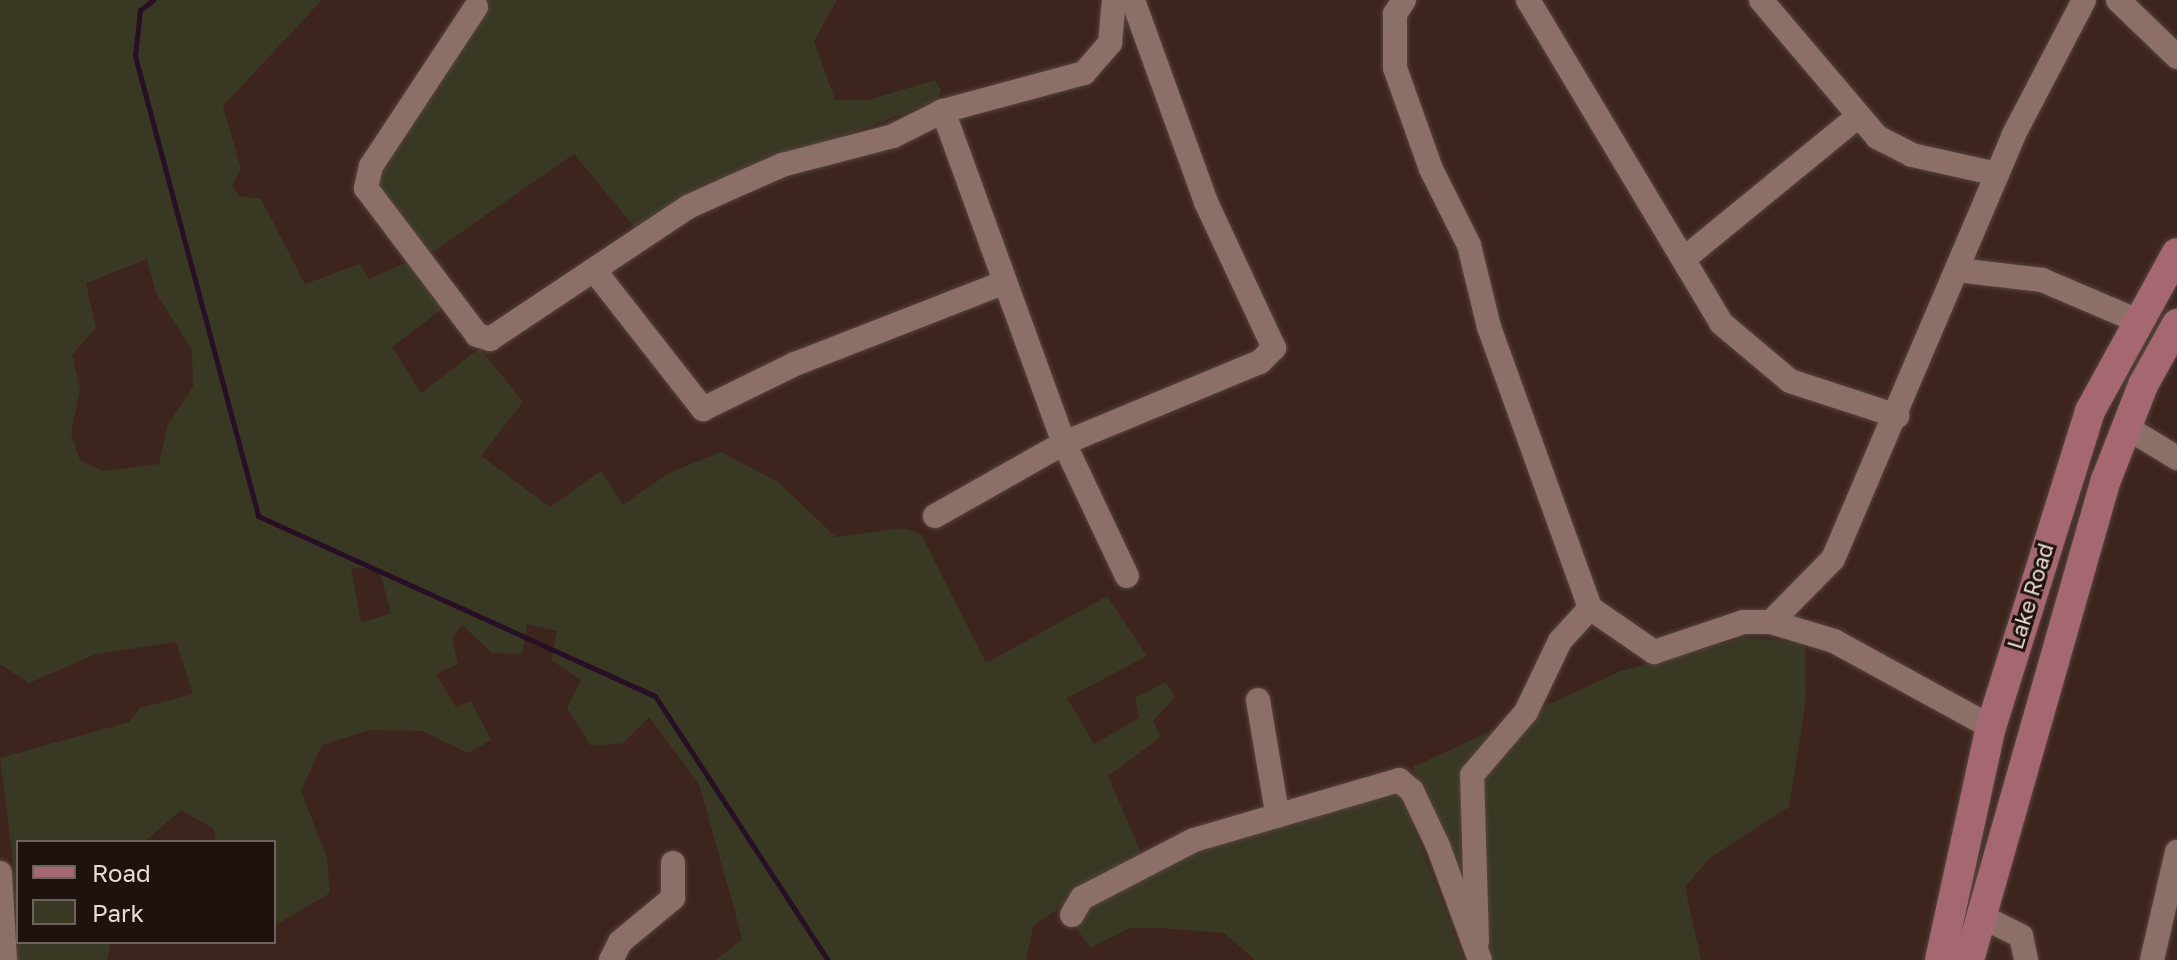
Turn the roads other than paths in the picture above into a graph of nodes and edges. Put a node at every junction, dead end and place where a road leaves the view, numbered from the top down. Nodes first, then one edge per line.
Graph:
1 (1114, 0) edge
2 (1133, 0) edge
3 (1404, 0) edge
4 (1528, 0) edge
5 (1761, 0) edge
6 (2084, 0) edge
7 (2118, 0) edge
8 (476, 7) dead end
9 (2177, 57) edge
10 (943, 111) junction
11 (1856, 118) junction
12 (1997, 174) junction
13 (2177, 253) edge
14 (1685, 258) junction
15 (594, 270) junction
16 (1957, 270) junction
17 (1003, 283) junction
18 (2136, 320) junction
19 (2177, 324) edge
20 (1897, 416) junction
21 (2126, 427) junction
22 (1064, 443) junction
23 (2177, 458) edge
24 (935, 516) dead end
25 (1127, 576) dead end
26 (1590, 608) junction
27 (1771, 622) junction
28 (1258, 700) dead end
29 (1991, 727) junction
30 (1277, 812) junction
31 (2177, 852) edge
32 (673, 863) dead end
33 (0, 873) edge
34 (1072, 915) dead end
35 (1988, 920) junction
36 (1478, 954) edge
37 (5, 960) edge
38 (611, 960) edge
39 (1940, 960) edge
40 (1969, 960) edge
41 (1983, 960) edge
42 (2026, 960) edge
43 (2152, 960) edge

1 - 10 street
2 - 22 street
3 - 26 street
4 - 14 street
5 - 11 street
6 - 12 street
7 - 9 street
8 - 15 street
10 - 15 street
10 - 17 street
11 - 12 street
11 - 14 street
12 - 16 street
13 - 18 main road, Lake Road
14 - 20 street
15 - 17 street
16 - 18 street
16 - 20 street
17 - 22 street
18 - 29 main road, Lake Road
19 - 21 main road, Lake Road
20 - 27 street
21 - 23 street
21 - 35 main road, Lake Road
22 - 24 street
22 - 25 street
26 - 27 street
26 - 36 street
27 - 29 street
28 - 30 street
29 - 39 main road, Lake Road
30 - 34 street
30 - 36 street
31 - 43 street
32 - 38 street
33 - 37 street
35 - 40 main road, Lake Road
35 - 41 street
35 - 42 street

